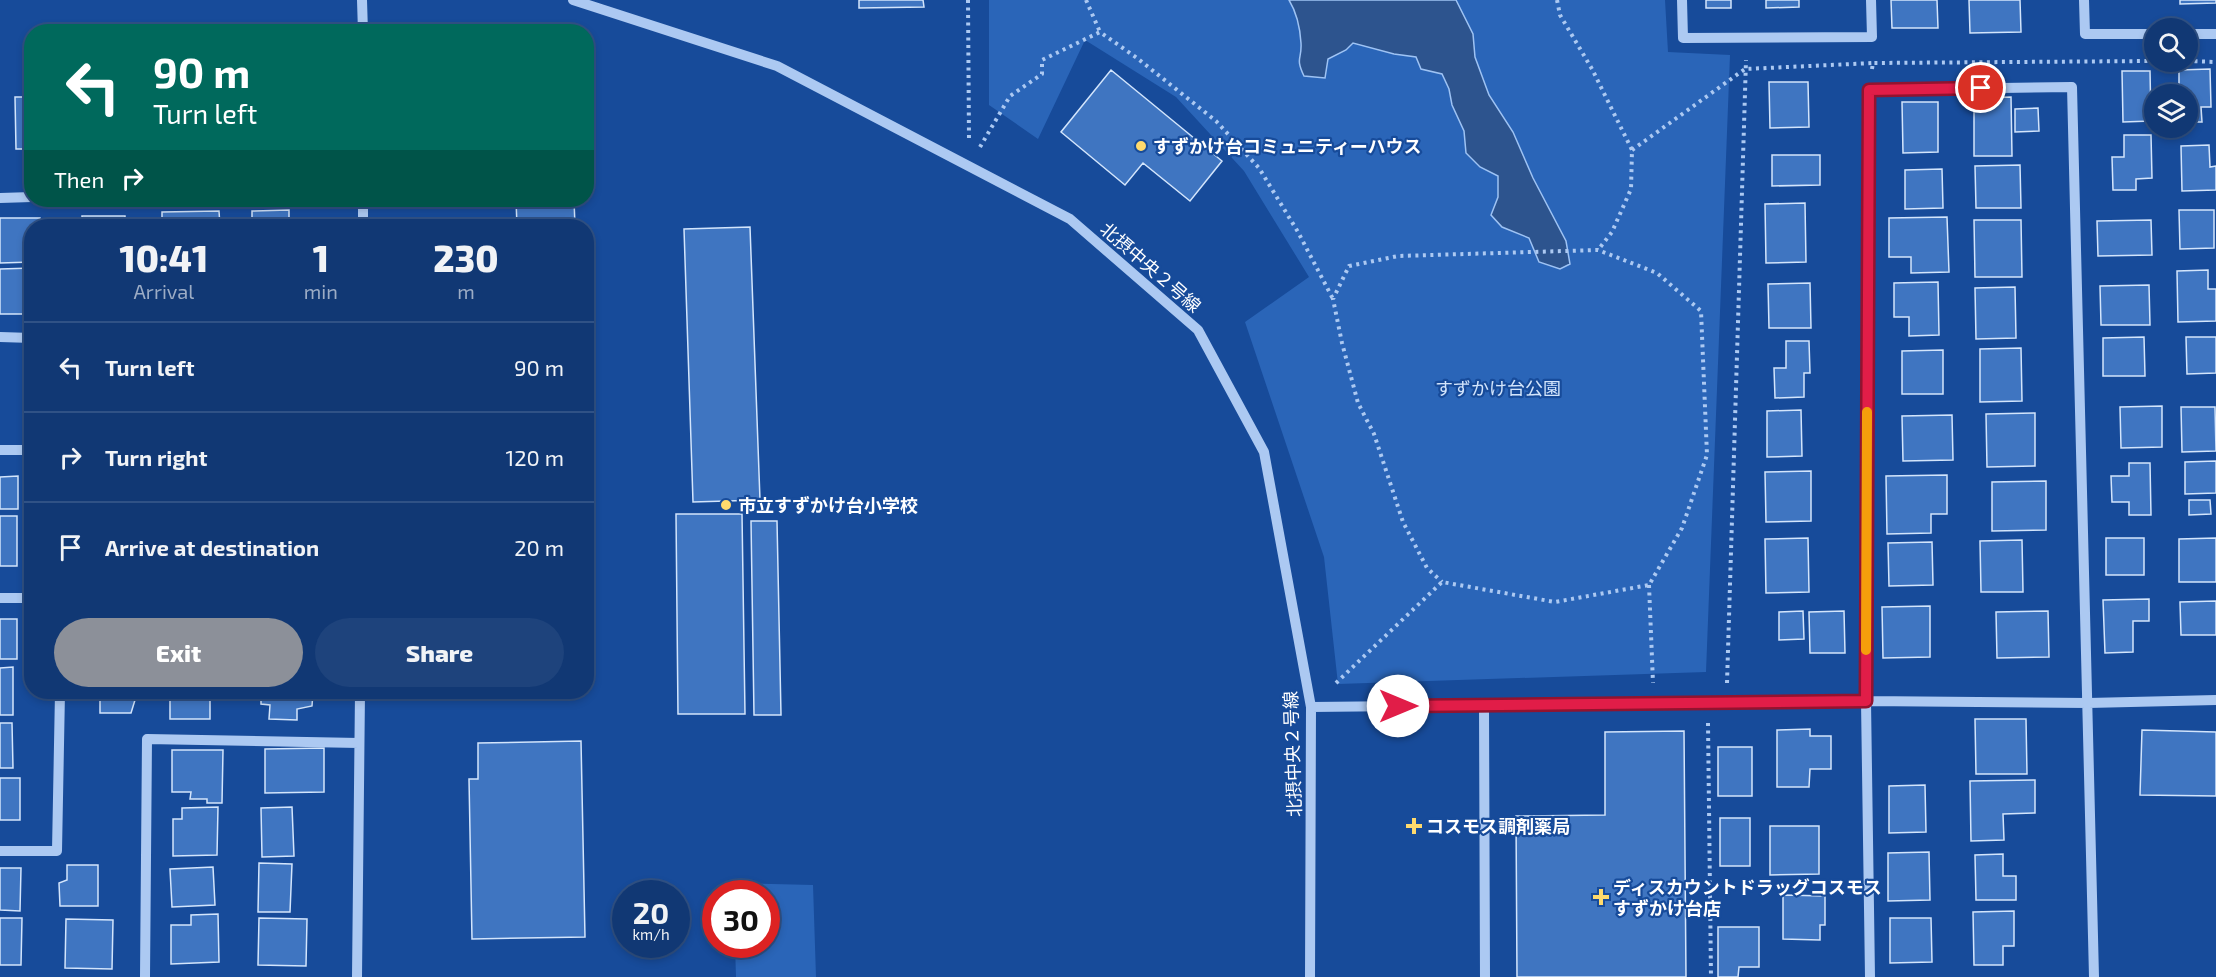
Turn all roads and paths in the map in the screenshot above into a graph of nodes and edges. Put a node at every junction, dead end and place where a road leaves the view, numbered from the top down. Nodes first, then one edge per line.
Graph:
1 (362, 0) edge
2 (573, 0) edge
3 (968, 0) edge
4 (1086, 0) edge
5 (1557, 0) edge
6 (1682, 0) edge
7 (1871, 0) edge
8 (2085, 0) edge
9 (363, 24) edge
10 (1100, 32) junction
11 (2144, 34) edge
12 (2198, 34) edge
13 (2216, 34) edge
14 (1872, 37) junction
15 (1746, 39) junction
16 (2198, 62) edge
17 (2216, 62) edge
18 (1745, 69) junction
19 (1632, 150) junction
20 (969, 166) junction
21 (24, 197) edge
22 (0, 198) edge
23 (1598, 250) junction
24 (1333, 299) junction
25 (0, 337) edge
26 (24, 338) edge
27 (0, 450) edge
28 (24, 450) edge
29 (1442, 582) junction
30 (1649, 585) junction
31 (0, 598) edge
32 (24, 598) edge
33 (60, 699) edge
34 (360, 699) edge
35 (2216, 700) edge
36 (1866, 701) junction
37 (1707, 703) junction
38 (1726, 703) junction
39 (2088, 703) junction
40 (1653, 704) junction
41 (1484, 706) junction
42 (1311, 707) junction
43 (359, 742) junction
44 (0, 851) edge
45 (145, 977) edge
46 (357, 977) edge
47 (1310, 977) edge
48 (1485, 977) edge
49 (1711, 977) edge
50 (1870, 977) edge
51 (2094, 977) edge

1 - 9 street
2 - 20 street, 北摂中央２号線
3 - 20 path
4 - 10 path
5 - 19 path
6 - 15 street
7 - 14 street
8 - 11 street
10 - 20 path
10 - 24 path
12 - 13 street
14 - 15 street
14 - 18 path
15 - 18 path
16 - 17 path
18 - 19 path
18 - 38 path
19 - 23 path
20 - 42 street, 北摂中央２号線
21 - 22 street
23 - 24 path
23 - 30 path
24 - 29 path
25 - 26 street
27 - 28 street
29 - 30 path
29 - 42 path
30 - 40 path
31 - 32 street
33 - 44 street
34 - 43 street
35 - 39 street
36 - 38 street
36 - 39 street
36 - 39 street
36 - 50 street
37 - 38 street
37 - 40 street
37 - 49 path
39 - 51 street
40 - 41 street
41 - 42 street
41 - 48 street
42 - 47 street, 北摂中央２号線
43 - 45 street
43 - 46 street

